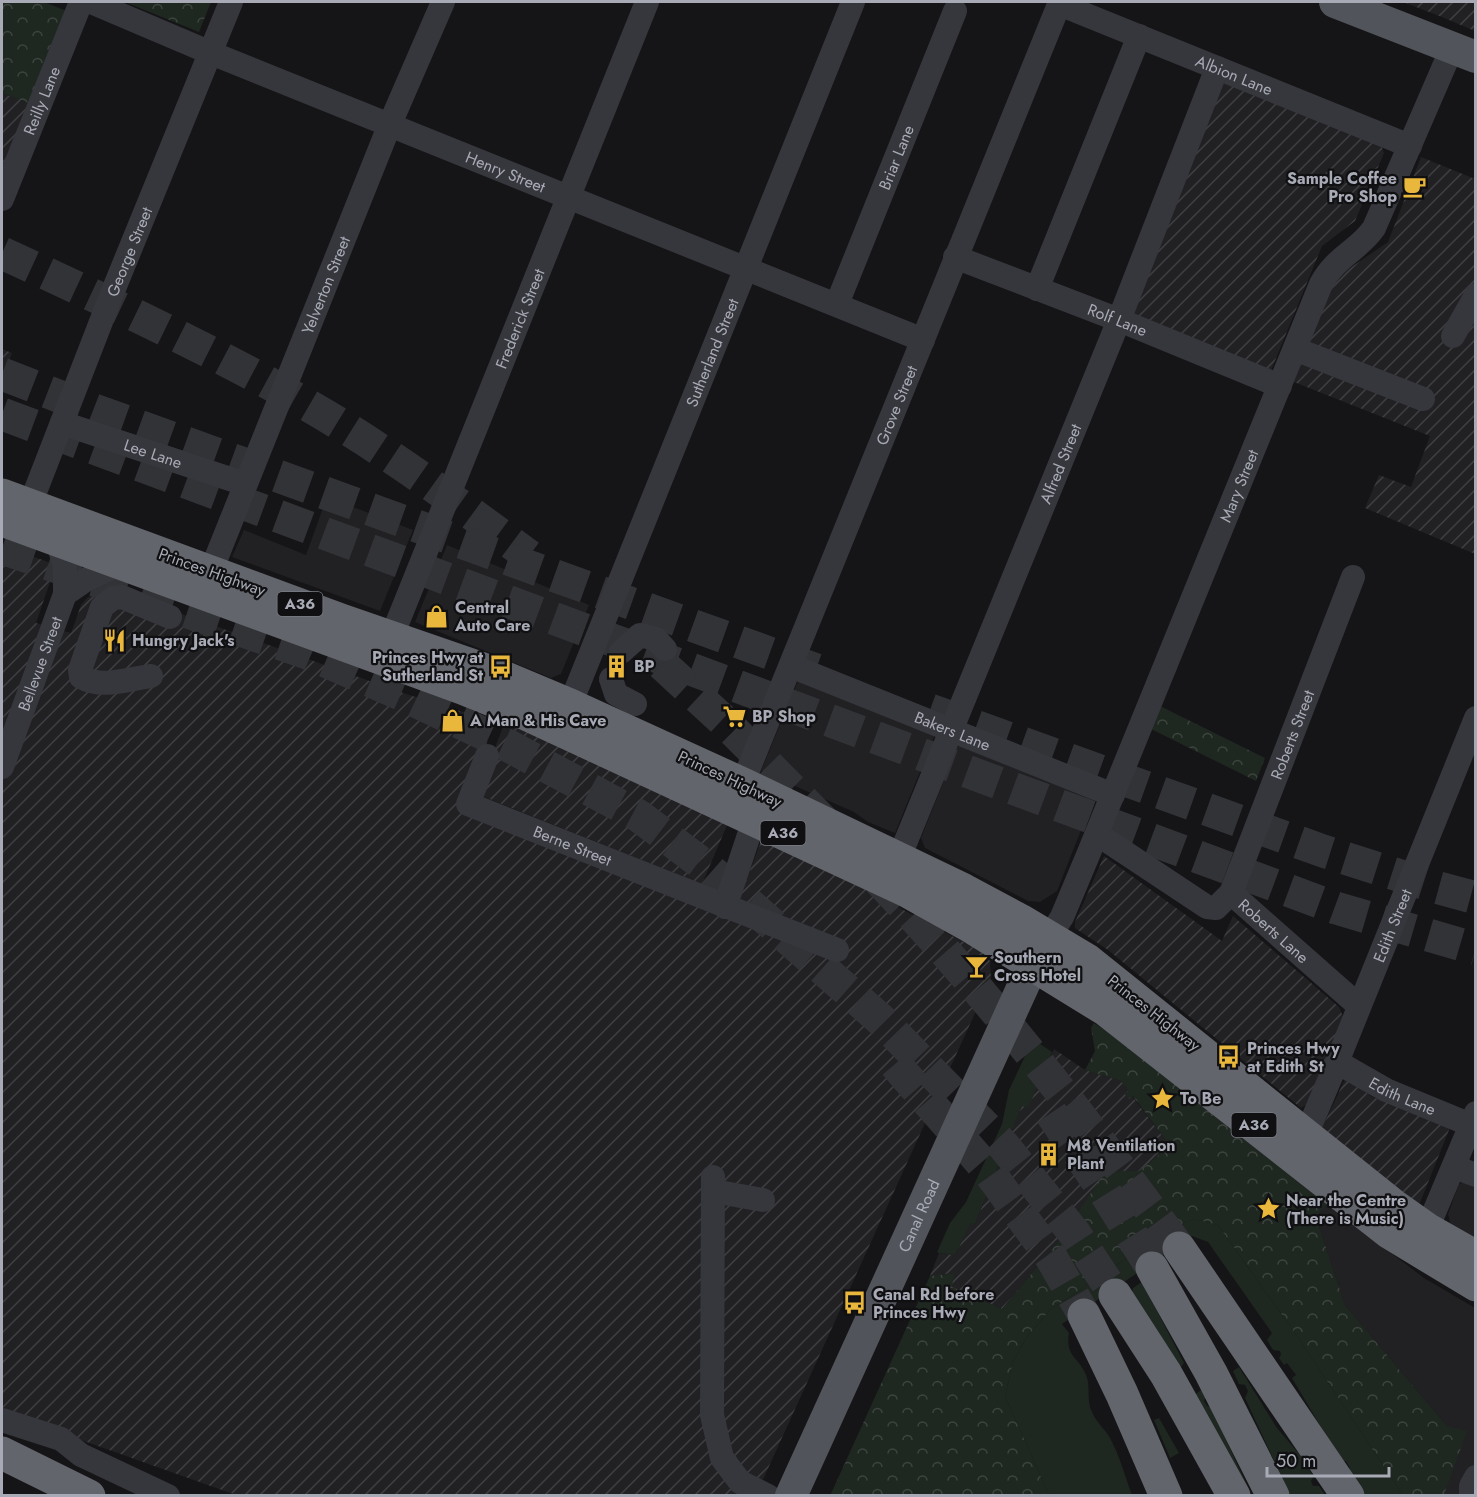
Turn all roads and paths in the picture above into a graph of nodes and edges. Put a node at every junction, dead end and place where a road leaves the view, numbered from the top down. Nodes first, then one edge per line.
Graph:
1 (81, 2) edge
2 (91, 2) edge
3 (231, 2) edge
4 (442, 2) edge
5 (646, 2) edge
6 (853, 2) edge
7 (1335, 2) edge
8 (1059, 3) edge
9 (955, 11) dead end
10 (1139, 36) junction
11 (210, 53) junction
12 (1464, 53) edge
13 (1217, 68) junction
14 (390, 124) junction
15 (1410, 146) junction
16 (569, 195) junction
17 (2, 199) edge
18 (955, 256) junction
19 (745, 267) junction
20 (1037, 289) junction
21 (1476, 295) edge
22 (837, 304) junction
23 (1119, 320) junction
24 (1453, 336) dead end
25 (923, 339) junction
26 (1295, 349) junction
27 (1280, 386) junction
28 (1423, 399) dead end
29 (62, 423) junction
30 (245, 484) junction
31 (11, 507) edge
32 (57, 540) junction
33 (120, 564) junction
34 (211, 571) junction
35 (1353, 577) dead end
36 (65, 594) junction
37 (171, 618) dead end
38 (392, 636) junction
39 (665, 649) tunnel mouth
40 (621, 652) dead end
41 (791, 666) junction
42 (151, 676) dead end
43 (611, 679) dead end
44 (635, 704) dead end
45 (570, 705) junction
46 (1476, 718) edge
47 (950, 729) junction
48 (487, 756) dead end
49 (2, 767) edge
50 (1113, 795) junction
51 (743, 804) junction
52 (1097, 834) junction
53 (899, 858) junction
54 (1231, 893) junction
55 (724, 907) junction
56 (837, 950) dead end
57 (1041, 951) junction
58 (1359, 1006) junction
59 (1336, 1062) junction
60 (1473, 1119) edge
61 (1305, 1133) junction
62 (1465, 1171) edge
63 (763, 1200) dead end
64 (1427, 1229) junction
65 (1179, 1248) tunnel mouth
66 (1476, 1257) edge
67 (1152, 1268) tunnel mouth
68 (1476, 1285) edge
69 (1115, 1294) tunnel mouth
70 (1084, 1315) tunnel mouth
71 (2, 1420) edge
72 (2, 1453) edge
73 (2, 1473) edge
74 (1476, 1476) edge
75 (1163, 1489) edge
76 (1347, 1494) edge
77 (59, 1496) edge
78 (89, 1496) edge
79 (168, 1496) edge
80 (768, 1496) edge
81 (791, 1496) edge
82 (1234, 1496) edge
83 (1273, 1496) edge
84 (1471, 1496) edge

1 - 17 street, Reilly Lane
2 - 11 street, Henry Street
3 - 11 street, George Street
4 - 14 street, Yelverton Street
5 - 16 street, Frederick Street
6 - 19 street, Sutherland Street
7 - 12 main road
8 - 10 street, Albion Lane
8 - 18 street, Grove Street
9 - 22 street, Briar Lane
10 - 13 street, Albion Lane
10 - 20 street
11 - 14 street, Henry Street
11 - 29 street, George Street
12 - 15 street, Mary Street
13 - 15 street, Albion Lane
13 - 23 street, Alfred Street
14 - 16 street, Henry Street
14 - 30 street, Yelverton Street
15 - 26 street, Mary Street
16 - 19 street, Henry Street
16 - 38 street, Frederick Street
18 - 20 street, Rolf Lane
18 - 25 street, Grove Street
19 - 22 street, Henry Street
19 - 45 street, Sutherland Street
20 - 23 street, Rolf Lane
21 - 24 street
22 - 25 street, Henry Street
23 - 27 street, Rolf Lane
23 - 47 street, Alfred Street
25 - 41 street, Grove Street
26 - 27 street, Mary Street
26 - 28 street
27 - 50 street, Mary Street
29 - 30 street, Lee Lane
29 - 31 street, George Street
30 - 34 street, Yelverton Street
31 - 32 highway, Princes Highway / A36
31 - 34 highway, Princes Highway / A36
32 - 33 highway, Princes Highway / A36
32 - 36 street, Bellevue Street
33 - 36 street
33 - 51 highway, Princes Highway / A36
34 - 38 highway, Princes Highway / A36
35 - 54 street, Roberts Street
36 - 49 street, Bellevue Street
37 - 42 street
38 - 45 highway, Princes Highway / A36
39 - 40 street
41 - 47 street, Bakers Lane
41 - 51 street, Grove Street
43 - 44 street
45 - 51 highway, Princes Highway / A36
46 - 58 street, Edith Street
47 - 50 street, Bakers Lane
47 - 53 street, Alfred Street
48 - 55 street, Berne Street
50 - 52 street, Mary Street
51 - 53 highway, Princes Highway / A36
51 - 55 street
51 - 57 highway, Princes Highway / A36
52 - 54 street, Roberts Lane
52 - 57 street, Mary Street
53 - 57 highway, Princes Highway / A36
54 - 58 street, Roberts Lane
55 - 56 street, Berne Street
57 - 61 highway, Princes Highway / A36
57 - 68 highway, Princes Highway / A36
57 - 81 main road, Canal Road
58 - 59 street, Edith Street
59 - 60 street, Edith Lane
59 - 61 street, Edith Street
60 - 62 street
61 - 64 highway, Princes Highway / A36
62 - 64 street
63 - 80 street
64 - 66 highway, Princes Highway / A36
65 - 76 highway
67 - 83 highway
69 - 82 highway
70 - 75 highway
71 - 79 street
72 - 78 highway
73 - 77 highway
74 - 84 street

